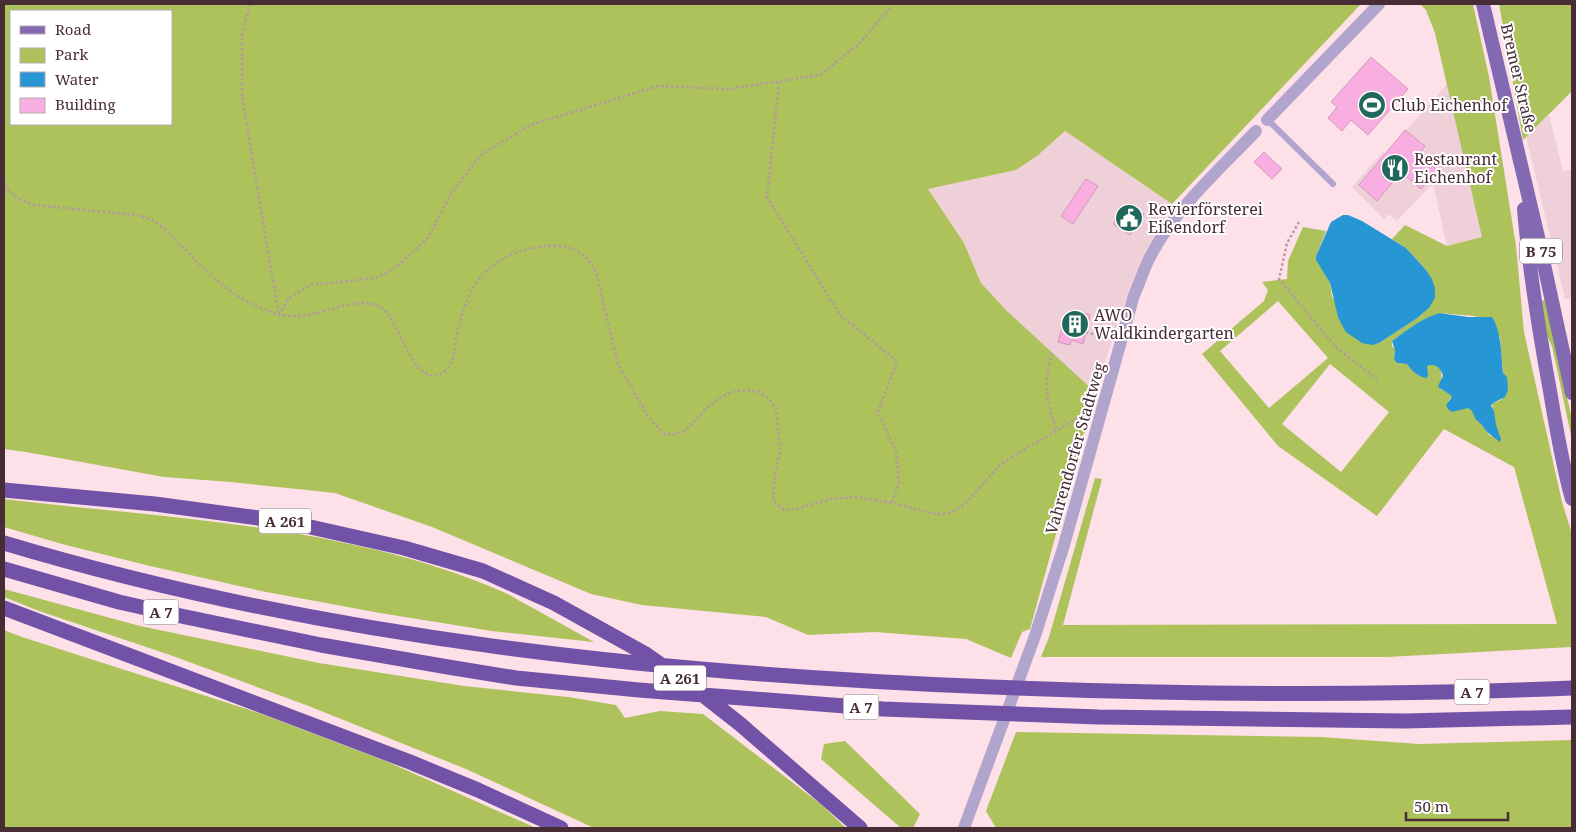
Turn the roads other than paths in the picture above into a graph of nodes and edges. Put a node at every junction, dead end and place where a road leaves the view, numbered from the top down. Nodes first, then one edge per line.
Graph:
1 (1379, 4) edge
2 (1483, 4) edge
3 (1267, 120) junction
4 (1256, 131) joint
5 (1520, 161) junction
6 (1333, 184) dead end
7 (1572, 393) edge
8 (4, 490) edge
9 (1572, 499) edge
10 (4, 543) edge
11 (4, 569) edge
12 (4, 608) edge
13 (1572, 688) edge
14 (1572, 717) edge
15 (562, 828) edge
16 (860, 828) edge
17 (964, 828) edge

1 - 3 street, Vahrendorfer Stadtweg
2 - 5 main road, Bremer Straße / B 75
3 - 4 lane, Vahrendorfer Stadtweg
3 - 6 lane
4 - 17 street, Vahrendorfer Stadtweg
5 - 7 main road, Bremer Straße / B 75
5 - 9 main road, Bremer Straße / B 75
8 - 16 highway, A 261
10 - 13 highway, A 7
11 - 14 highway, A 7
12 - 15 highway

